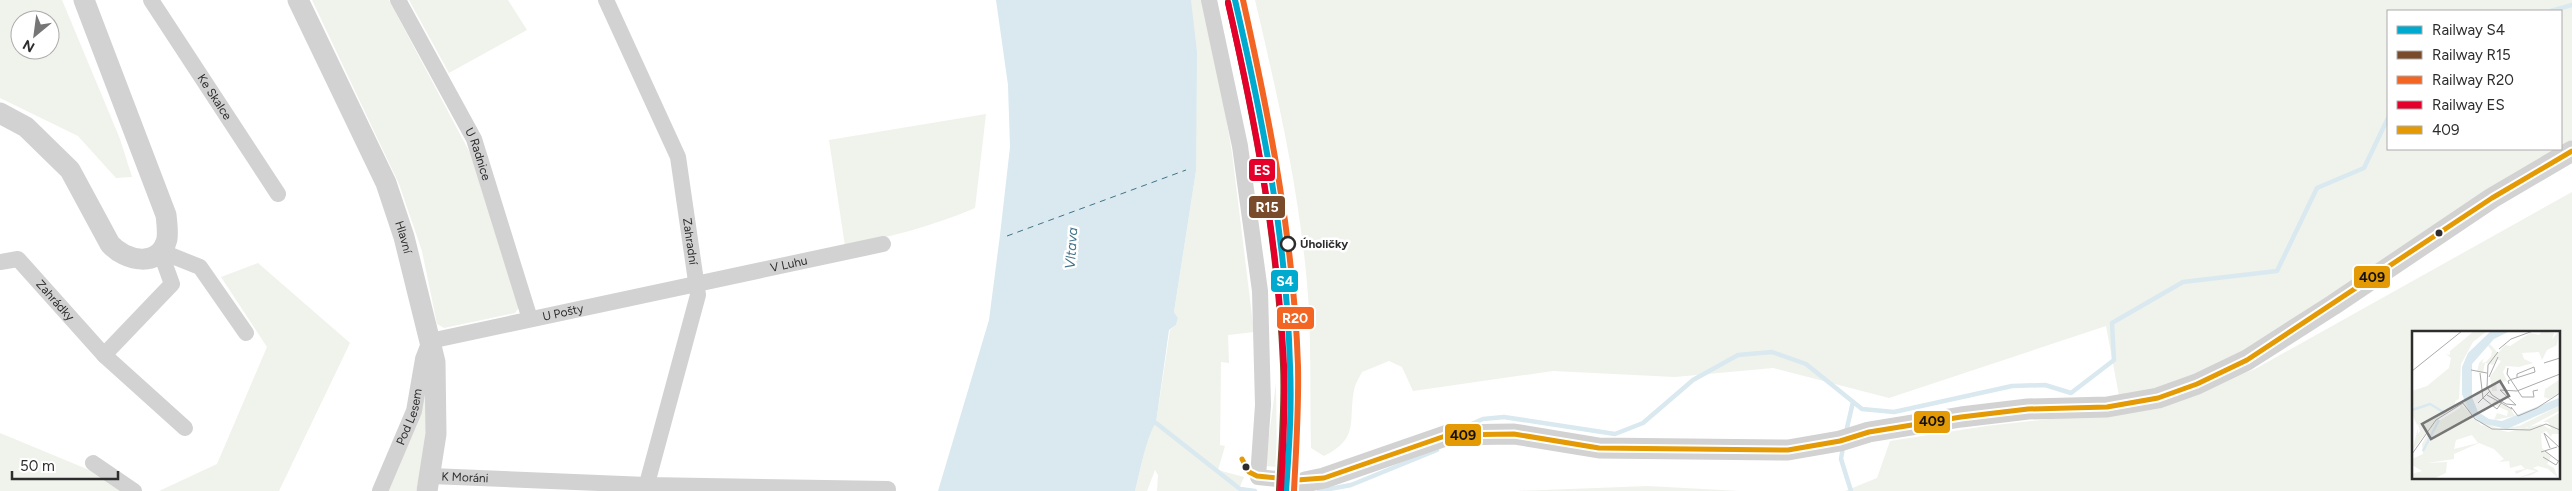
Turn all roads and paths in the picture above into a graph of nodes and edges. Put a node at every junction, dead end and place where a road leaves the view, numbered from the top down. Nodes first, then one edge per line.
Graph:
1 (84, 0) edge
2 (151, 0) edge
3 (298, 0) edge
4 (398, 0) edge
5 (606, 0) edge
6 (1209, 0) edge
7 (0, 113) edge
8 (2572, 152) edge
9 (278, 194) dead end
10 (883, 244) dead end
11 (160, 251) junction
12 (0, 262) edge
13 (695, 284) junction
14 (530, 319) junction
15 (246, 333) dead end
16 (430, 341) junction
17 (104, 355) junction
18 (185, 428) dead end
19 (93, 463) dead end
20 (1315, 480) joint
21 (429, 483) edge
22 (646, 488) edge
23 (888, 489) dead end
24 (134, 491) edge
25 (380, 491) edge

1 - 11 street
2 - 9 street, Ke Skalce
3 - 16 street, Hlavní
4 - 14 street, U Radnice
5 - 13 street, Zahradní
6 - 20 street
7 - 11 street
8 - 20 street
10 - 13 street, V Luhu
11 - 15 street
11 - 17 street
12 - 17 street, Zahrádky
13 - 14 street, U Pošty
13 - 22 street, Zahradní
14 - 16 street, U Pošty
16 - 21 street, Hlavní
16 - 25 street, Pod Lesem
17 - 18 street, Zahrádky
19 - 24 street
21 - 22 street, K Moráni
22 - 23 street, K Moráni

